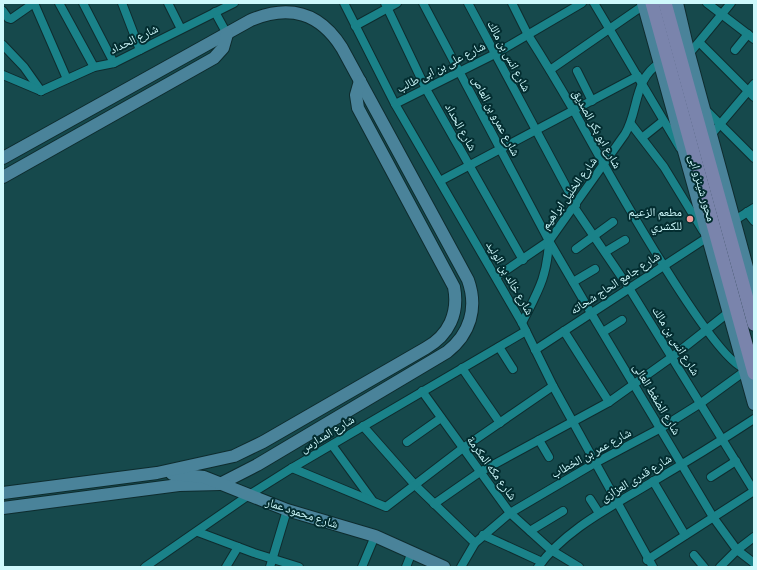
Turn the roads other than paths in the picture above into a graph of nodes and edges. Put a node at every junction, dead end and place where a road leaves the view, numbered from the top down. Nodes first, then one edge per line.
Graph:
1 (34, 3) edge
2 (59, 3) edge
3 (83, 3) edge
4 (122, 3) edge
5 (168, 3) edge
6 (234, 3) edge
7 (344, 3) edge
8 (397, 3) edge
9 (423, 3) edge
10 (468, 3) edge
11 (512, 3) edge
12 (582, 3) edge
13 (594, 3) edge
14 (665, 3) edge
15 (677, 3) edge
16 (708, 3) edge
17 (731, 3) edge
18 (646, 4) edge
19 (386, 6) edge
20 (3, 11) edge
21 (215, 12) junction
22 (722, 14) junction
23 (355, 26) junction
24 (181, 29) junction
25 (610, 29) junction
26 (227, 34) junction
27 (528, 35) junction
28 (751, 36) edge
29 (700, 43) junction
30 (3, 45) edge
31 (140, 50) junction
32 (735, 50) dead end
33 (495, 54) junction
34 (689, 54) junction
35 (114, 63) junction
36 (660, 63) junction
37 (94, 67) junction
38 (550, 70) junction
39 (577, 71) dead end
40 (459, 72) junction
41 (3, 75) edge
42 (67, 79) junction
43 (640, 79) junction
44 (360, 81) junction
45 (754, 84) edge
46 (426, 89) junction
47 (41, 91) junction
48 (751, 94) edge
49 (592, 101) junction
50 (395, 104) junction
51 (703, 106) junction
52 (574, 110) junction
53 (663, 121) junction
54 (631, 124) junction
55 (721, 124) junction
56 (535, 129) junction
57 (711, 135) junction
58 (643, 137) junction
59 (500, 149) junction
60 (14, 151) junction
61 (686, 156) junction
62 (3, 158) edge
63 (754, 158) edge
64 (22, 166) junction
65 (469, 166) junction
66 (604, 166) junction
67 (3, 177) edge
68 (440, 181) junction
69 (575, 206) junction
70 (750, 210) edge
71 (735, 220) junction
72 (754, 221) edge
73 (613, 222) dead end
74 (594, 237) junction
75 (707, 237) junction
76 (625, 240) dead end
77 (549, 241) junction
78 (576, 249) dead end
79 (605, 252) junction
80 (523, 260) junction
81 (664, 265) junction
82 (595, 269) dead end
83 (496, 278) junction
84 (573, 282) junction
85 (629, 288) junction
86 (754, 293) edge
87 (728, 312) junction
88 (591, 313) junction
89 (622, 320) dead end
90 (522, 323) junction
91 (754, 324) edge
92 (707, 329) junction
93 (526, 331) junction
94 (564, 331) junction
95 (603, 332) junction
96 (499, 346) junction
97 (536, 350) junction
98 (672, 357) junction
99 (462, 368) junction
100 (513, 369) dead end
101 (749, 377) edge
102 (635, 385) junction
103 (553, 386) junction
104 (422, 391) junction
105 (609, 402) junction
106 (701, 403) junction
107 (754, 404) edge
108 (441, 418) junction
109 (754, 419) edge
110 (573, 422) junction
111 (500, 423) junction
112 (364, 426) junction
113 (661, 428) junction
114 (539, 440) junction
115 (723, 440) junction
116 (407, 442) dead end
117 (332, 445) junction
118 (462, 448) junction
119 (234, 456) junction
120 (549, 457) dead end
121 (736, 462) junction
122 (595, 463) junction
123 (682, 464) junction
124 (292, 468) junction
125 (480, 472) junction
126 (157, 473) junction
127 (239, 474) junction
128 (711, 477) dead end
129 (653, 482) junction
130 (220, 484) junction
131 (415, 485) junction
132 (34, 490) junction
133 (754, 491) edge
134 (3, 493) edge
135 (249, 495) junction
136 (590, 499) dead end
137 (372, 501) junction
138 (616, 503) junction
139 (36, 504) junction
140 (434, 504) junction
141 (3, 508) edge
142 (287, 510) junction
143 (563, 511) dead end
144 (510, 514) junction
145 (598, 514) junction
146 (713, 517) junction
147 (530, 531) junction
148 (198, 532) junction
149 (483, 535) junction
150 (375, 536) junction
151 (685, 536) junction
152 (754, 537) edge
153 (475, 543) junction
154 (238, 547) junction
155 (551, 550) junction
156 (737, 550) junction
157 (412, 552) junction
158 (694, 555) dead end
159 (272, 558) junction
160 (647, 560) junction
161 (754, 563) edge
162 (156, 564) edge
163 (540, 564) edge
164 (722, 566) edge
165 (145, 567) edge
166 (226, 567) edge
167 (270, 567) edge
168 (299, 567) edge
169 (362, 567) edge
170 (406, 567) edge
171 (444, 567) edge
172 (461, 567) edge
173 (579, 567) edge
174 (653, 567) edge
175 (704, 567) edge

1 - 20 street
1 - 42 street
2 - 37 street
3 - 35 street
4 - 31 street
5 - 24 street
6 - 21 street, شارع الحداد
7 - 23 street, شارع خالد بن الوليد
8 - 19 street
9 - 40 street, شارع عمرو بن العاص
10 - 33 street, شارع انس بن مالك
11 - 27 street, شارع ابو بكر الصديق
12 - 27 street, شارع على بن ابى طالب
13 - 25 street
14 - 91 main road, محور شينزو ابى
15 - 34 street
16 - 22 street
17 - 22 street
18 - 25 street
18 - 36 street
18 - 101 main road, محور شينزو ابى
19 - 23 street
19 - 46 street, شارع الحداد
21 - 24 street, شارع الحداد
21 - 26 street
22 - 28 street
22 - 29 street
23 - 50 street, شارع خالد بن الوليد
24 - 31 street, شارع الحداد
25 - 38 street
25 - 43 street
26 - 44 street
26 - 60 street
26 - 64 street
27 - 33 street, شارع على بن ابى طالب
27 - 38 street, شارع ابو بكر الصديق
28 - 32 street
29 - 34 street
29 - 48 street
30 - 47 street
31 - 35 street, شارع الحداد
33 - 40 street, شارع على بن ابى طالب
33 - 56 street, شارع انس بن مالك
34 - 51 street
35 - 37 street, شارع الحداد
36 - 43 street, شارع الخليل ابراهيم
36 - 61 street
37 - 42 street, شارع الحداد
38 - 52 street, شارع ابو بكر الصديق
39 - 49 street
40 - 46 street, شارع على بن ابى طالب
40 - 59 street, شارع عمرو بن العاص
41 - 47 street
42 - 47 street, شارع الحداد
43 - 49 street
43 - 53 street
43 - 54 street, شارع الخليل ابراهيم
44 - 119 street
44 - 127 street
45 - 48 street
46 - 50 street, شارع على بن ابى طالب
46 - 65 street, شارع الحداد
48 - 55 street
49 - 52 street
50 - 68 street, شارع خالد بن الوليد
51 - 55 street
51 - 57 street
52 - 56 street
52 - 66 street, شارع ابو بكر الصديق
53 - 58 street
53 - 61 street
54 - 58 street
54 - 66 street, شارع الخليل ابراهيم
55 - 57 street
55 - 63 street
56 - 59 street
56 - 69 street, شارع انس بن مالك
57 - 71 street
58 - 75 street
59 - 65 street
59 - 77 street, شارع عمرو بن العاص
60 - 62 street
60 - 64 street
61 - 75 street
64 - 67 street
65 - 68 street
65 - 80 street, شارع الحداد
66 - 69 street, شارع الخليل ابراهيم
66 - 81 street, شارع ابو بكر الصديق
68 - 83 street, شارع خالد بن الوليد
69 - 74 street, شارع انس بن مالك
69 - 77 street, شارع الخليل ابراهيم
70 - 71 street
70 - 72 street
71 - 86 street
73 - 74 street
74 - 78 street
74 - 79 street, شارع انس بن مالك
75 - 81 street, شارع جامع الحاج شحاته
75 - 87 street
76 - 79 street
77 - 80 street, شارع الخليل ابراهيم
77 - 84 street, شارع الضغط العالى
77 - 90 street
79 - 85 street, شارع انس بن مالك
80 - 83 street, شارع الخليل ابراهيم
81 - 85 street, شارع جامع الحاج شحاته
81 - 92 street, شارع ابو بكر الصديق
82 - 84 street
83 - 90 street, شارع خالد بن الوليد
84 - 88 street, شارع الضغط العالى
85 - 88 street, شارع جامع الحاج شحاته
85 - 98 street, شارع انس بن مالك
87 - 92 street
87 - 101 street
88 - 94 street, شارع جامع الحاج شحاته
88 - 95 street, شارع الضغط العالى
89 - 95 street
90 - 93 street, شارع خالد بن الوليد
92 - 98 street
92 - 101 street, شارع ابو بكر الصديق
93 - 96 street, شارع المدارس
93 - 97 street, شارع خالد بن الوليد
94 - 97 street, شارع جامع الحاج شحاته
94 - 105 street
95 - 102 street, شارع الضغط العالى
96 - 99 street, شارع المدارس
96 - 100 street
97 - 103 street, شارع خالد بن الوليد
98 - 102 street
98 - 106 street, شارع انس بن مالك
99 - 104 street, شارع المدارس
99 - 111 street
101 - 106 street, شارع عمر بن الخطاب
101 - 107 street
102 - 105 street
102 - 113 street, شارع الضغط العالى
103 - 110 street, شارع خالد بن الوليد
103 - 111 street
104 - 108 street, شارع مكه المكرمة
104 - 112 street, شارع المدارس
105 - 110 street
106 - 113 street, شارع عمر بن الخطاب
106 - 115 street, شارع انس بن مالك
108 - 116 street
108 - 118 street, شارع مكه المكرمة
109 - 115 street, شارع قدرى العزازى
110 - 114 street
110 - 122 street, شارع خالد بن الوليد
111 - 118 street
112 - 117 street, شارع المدارس
112 - 131 street
113 - 122 street, شارع عمر بن الخطاب
113 - 123 street, شارع الضغط العالى
114 - 120 street
114 - 125 street
115 - 121 street, شارع انس بن مالك
115 - 123 street, شارع قدرى العزازى
117 - 124 street, شارع المدارس
117 - 137 street
118 - 125 street, شارع مكه المكرمة
118 - 131 street
119 - 126 street
119 - 127 street
121 - 128 street
121 - 133 street, شارع انس بن مالك
122 - 138 street, شارع خالد بن الوليد
122 - 144 street, شارع عمر بن الخطاب
123 - 129 street, شارع قدرى العزازى
123 - 146 street, شارع الضغط العالى
124 - 135 street, شارع المدارس
124 - 137 street
125 - 140 street
125 - 144 street, شارع مكه المكرمة
126 - 130 street, شارع محمود عمار
126 - 132 street
127 - 130 street
129 - 138 street, شارع قدرى العزازى
129 - 151 street
130 - 135 street, شارع محمود عمار
130 - 139 street
131 - 137 street
131 - 140 street
132 - 134 street
132 - 139 street
133 - 146 street
135 - 142 street, شارع محمود عمار
135 - 148 street, شارع المدارس
136 - 145 street
138 - 145 street, شارع قدرى العزازى
138 - 160 street, شارع خالد بن الوليد
139 - 141 street
140 - 153 street
142 - 150 street, شارع محمود عمار
142 - 159 street
143 - 147 street
144 - 147 street, شارع مكه المكرمة
144 - 149 street, شارع عمر بن الخطاب
145 - 155 street, شارع قدرى العزازى
146 - 151 street
146 - 156 street, شارع الضغط العالى
147 - 155 street, شارع مكه المكرمة
148 - 154 street
148 - 162 street, شارع المدارس
149 - 153 street, شارع عمر بن الخطاب
149 - 163 street
150 - 157 street, شارع محمود عمار
150 - 169 street
151 - 160 street
152 - 156 street
153 - 172 street, شارع عمر بن الخطاب
154 - 159 street
154 - 166 street
155 - 163 street, شارع قدرى العزازى
155 - 173 street, شارع مكه المكرمة
156 - 161 street, شارع الضغط العالى
156 - 164 street
157 - 170 street
157 - 171 street, شارع محمود عمار
158 - 175 street
159 - 167 street
159 - 168 street
160 - 174 street, شارع خالد بن الوليد
162 - 165 street, شارع المدارس

